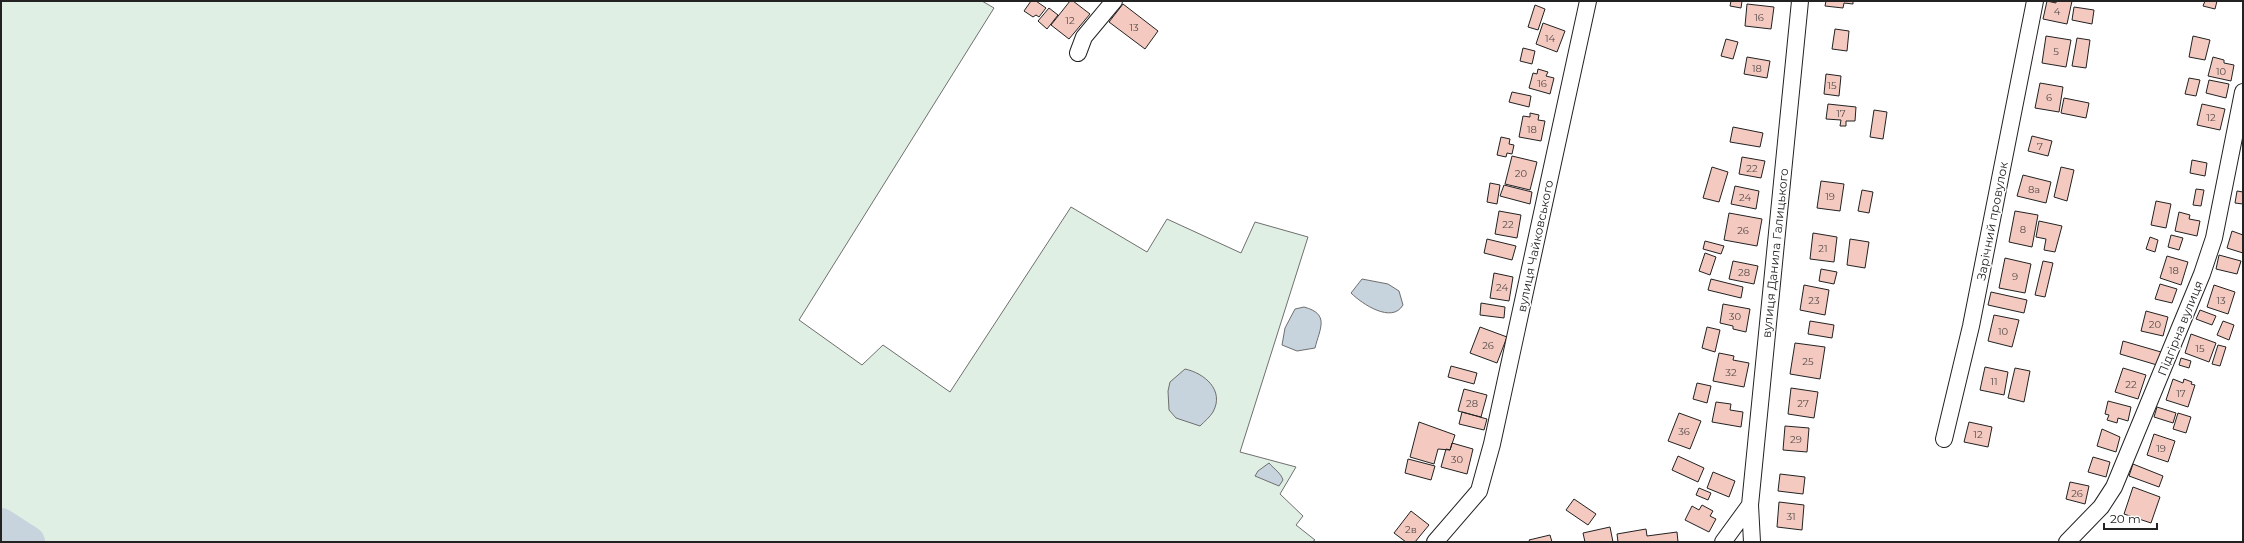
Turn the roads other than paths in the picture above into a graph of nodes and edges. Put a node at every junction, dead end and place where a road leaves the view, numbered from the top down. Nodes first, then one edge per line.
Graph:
1 (1114, 1) edge
2 (1588, 1) edge
3 (1800, 1) edge
4 (2035, 1) edge
5 (1078, 53) dead end
6 (2243, 92) edge
7 (1944, 440) dead end
8 (1750, 505) junction
9 (1435, 542) edge
10 (1723, 542) edge
11 (1752, 542) edge
12 (2067, 542) edge

1 - 5 street
2 - 9 street, вулиця Чайковського
3 - 8 street, вулиця Данила Галицького
4 - 7 street, Зарічний провулок
6 - 12 street, Підгірна вулиця
8 - 10 street
8 - 11 street, вулиця Данила Галицького

